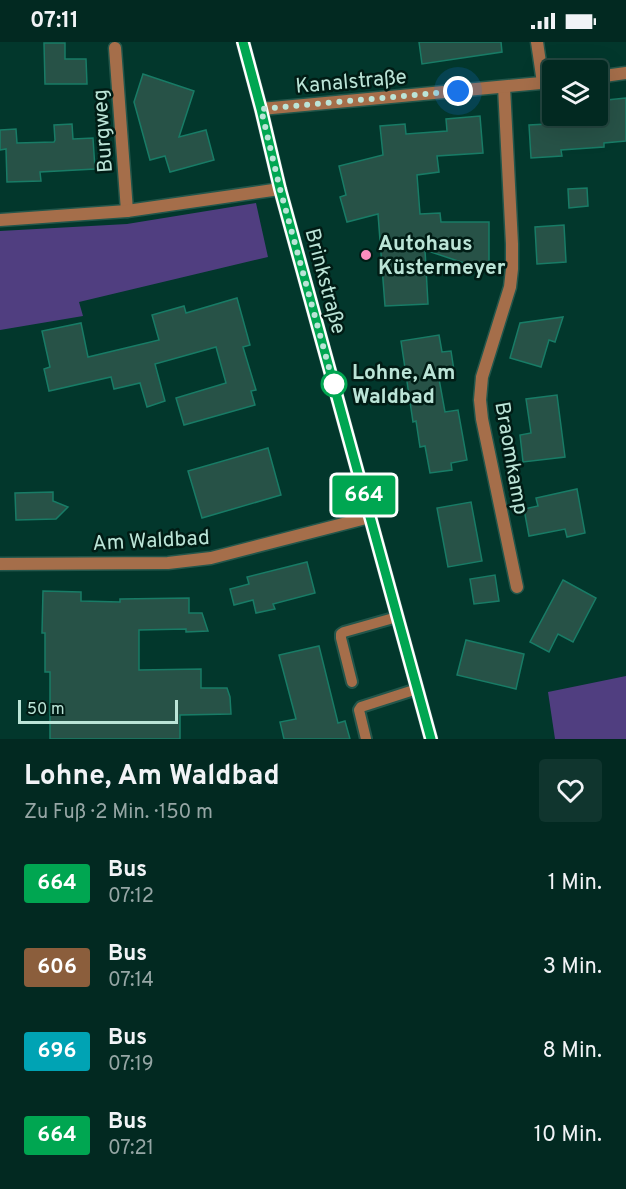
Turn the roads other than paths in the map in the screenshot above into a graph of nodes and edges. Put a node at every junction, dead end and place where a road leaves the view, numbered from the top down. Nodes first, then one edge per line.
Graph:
1 (243, 42) edge
2 (537, 42) edge
3 (114, 45) edge
4 (542, 62) edge
5 (626, 74) edge
6 (608, 76) edge
7 (542, 83) edge
8 (504, 87) junction
9 (261, 109) junction
10 (280, 189) junction
11 (127, 212) junction
12 (0, 220) edge
13 (370, 517) junction
14 (0, 564) edge
15 (517, 587) dead end
16 (397, 617) junction
17 (352, 682) dead end
18 (417, 689) junction
19 (366, 739) edge
20 (431, 739) edge

1 - 9 street, Brinkstraße
2 - 4 street
3 - 11 street, Burgweg
5 - 6 street
7 - 8 street, Kanalstraße
8 - 9 street, Kanalstraße
8 - 15 street, Braomkamp
9 - 10 street, Brinkstraße
10 - 11 street
10 - 13 street, Brinkstraße
11 - 12 street
13 - 14 street, Am Waldbad
13 - 16 street, Brinkstraße
16 - 17 lane
16 - 18 street, Brinkstraße
18 - 19 lane
18 - 20 street, Brinkstraße

